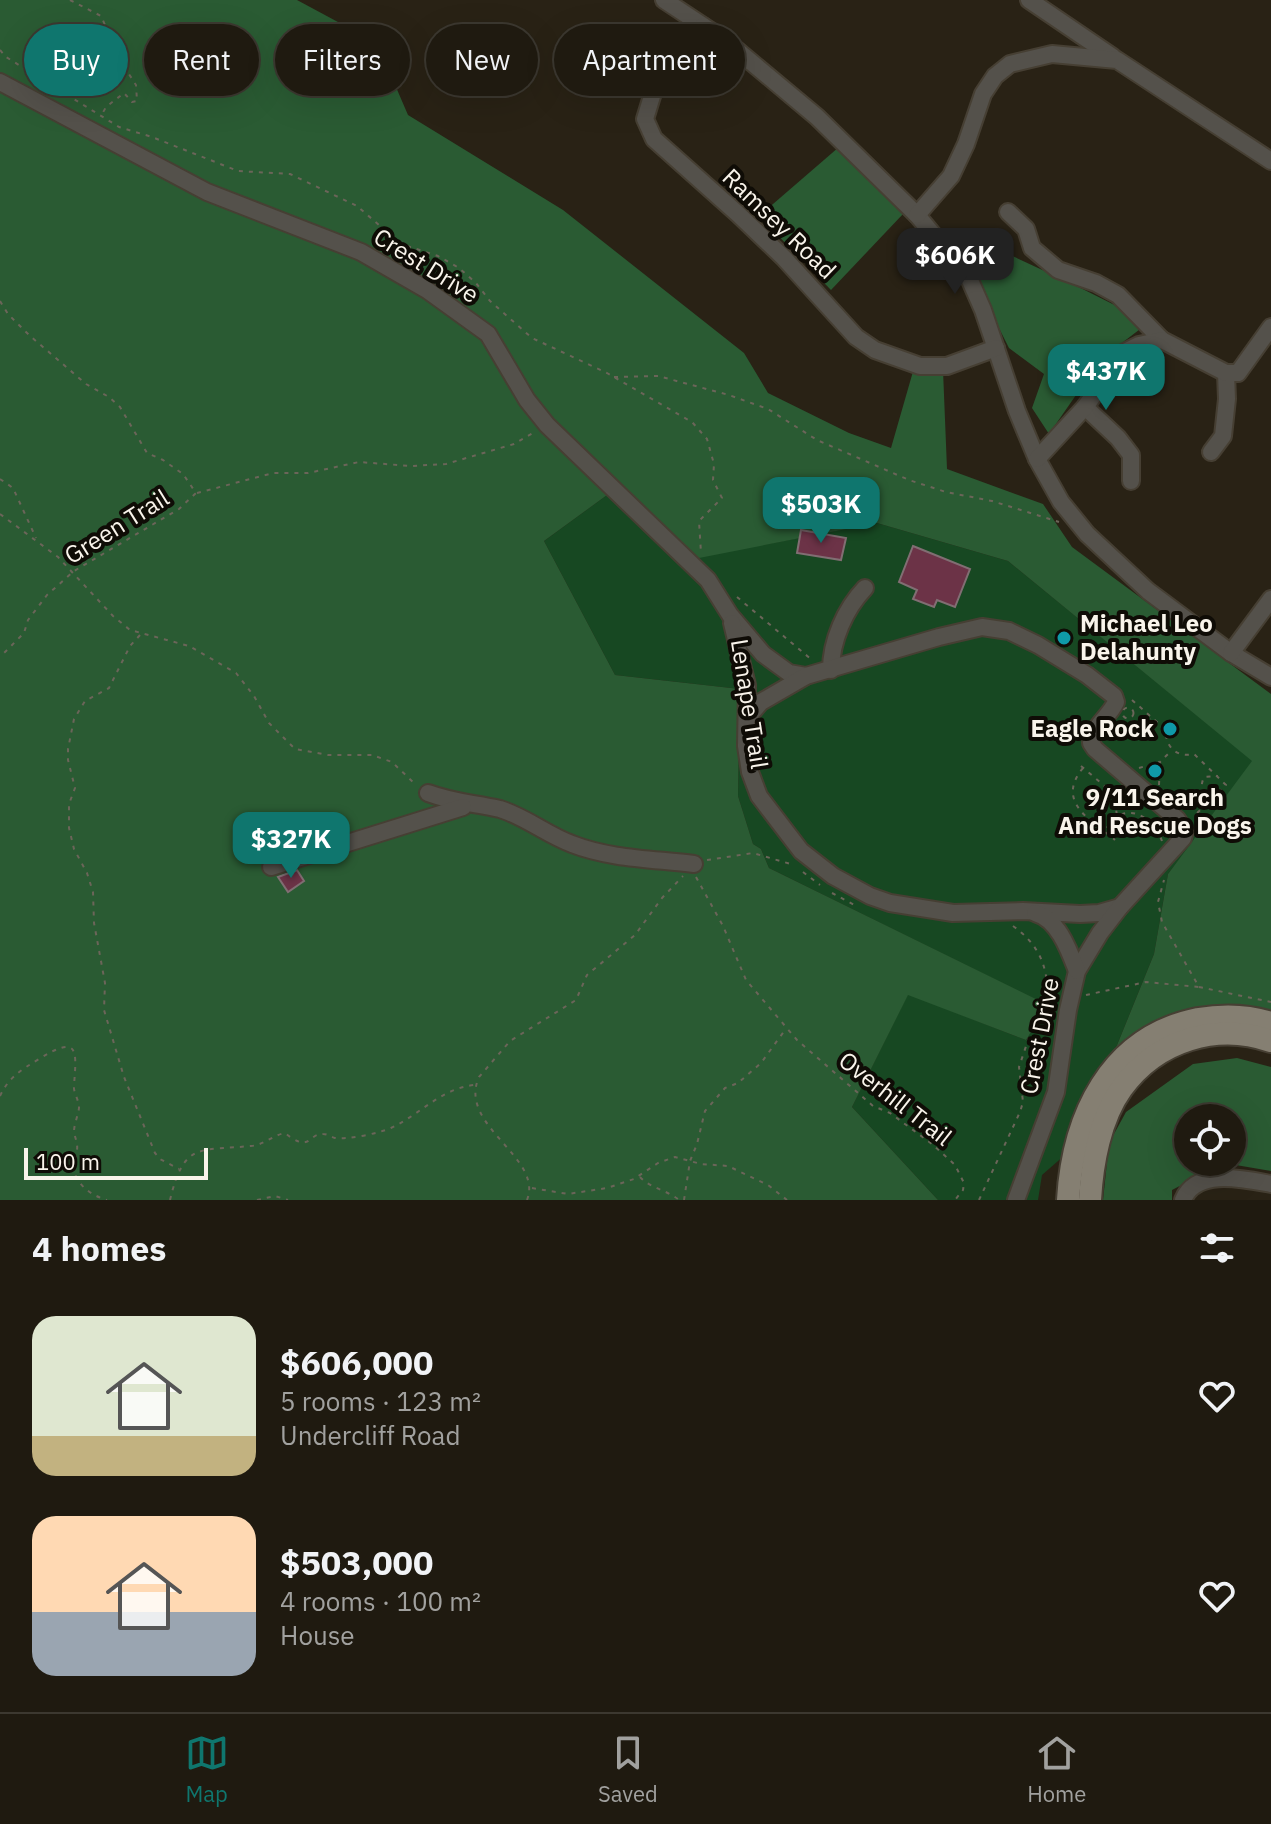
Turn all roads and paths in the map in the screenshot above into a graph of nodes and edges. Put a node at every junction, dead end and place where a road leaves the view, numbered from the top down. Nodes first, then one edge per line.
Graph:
1 (70, 0) edge
2 (664, 0) edge
3 (1029, 0) edge
4 (700, 24) edge
5 (0, 50) edge
6 (745, 57) edge
7 (1117, 60) junction
8 (0, 82) edge
9 (651, 96) edge
10 (100, 117) junction
11 (1271, 161) edge
12 (1008, 212) dead end
13 (917, 215) junction
14 (0, 301) edge
15 (1271, 327) edge
16 (1162, 340) junction
17 (996, 348) junction
18 (1226, 373) junction
19 (613, 377) junction
20 (1085, 407) junction
21 (547, 425) junction
22 (1211, 452) dead end
23 (1037, 459) junction
24 (0, 479) edge
25 (1131, 481) dead end
26 (196, 493) junction
27 (0, 514) edge
28 (1059, 522) dead end
29 (36, 538) junction
30 (74, 571) junction
31 (703, 574) junction
32 (865, 588) dead end
33 (737, 597) dead end
34 (1271, 599) edge
35 (730, 615) junction
36 (140, 635) junction
37 (1231, 653) junction
38 (0, 657) edge
39 (819, 670) junction
40 (1271, 677) edge
41 (1126, 696) dead end
42 (1137, 705) junction
43 (1132, 709) junction
44 (1143, 710) junction
45 (748, 717) junction
46 (1126, 717) junction
47 (1153, 718) junction
48 (1138, 722) junction
49 (1111, 723) dead end
50 (1120, 723) junction
51 (1172, 750) junction
52 (1160, 762) junction
53 (1206, 764) junction
54 (1131, 768) dead end
55 (1219, 776) junction
56 (1204, 777) junction
57 (1160, 792) dead end
58 (428, 793) joint
59 (1208, 804) junction
60 (472, 805) junction
61 (1117, 817) junction
62 (1191, 818) dead end
63 (1105, 831) junction
64 (1101, 836) dead end
65 (1115, 840) dead end
66 (1170, 852) junction
67 (787, 853) dead end
68 (694, 864) junction
69 (795, 865) junction
70 (271, 867) dead end
71 (1166, 875) dead end
72 (1120, 907) junction
73 (866, 910) dead end
74 (1033, 912) junction
75 (1009, 924) dead end
76 (1077, 971) junction
77 (1047, 986) junction
78 (1199, 987) junction
79 (1071, 994) junction
80 (1271, 1002) edge
81 (1271, 1023) edge
82 (786, 1030) junction
83 (1271, 1041) edge
84 (476, 1084) junction
85 (0, 1096) edge
86 (690, 1161) junction
87 (179, 1169) junction
88 (640, 1176) junction
89 (1271, 1184) edge
90 (531, 1188) junction
91 (107, 1200) edge
92 (170, 1200) edge
93 (257, 1200) edge
94 (288, 1200) edge
95 (527, 1200) edge
96 (679, 1200) edge
97 (684, 1200) edge
98 (787, 1200) edge
99 (955, 1200) edge
100 (979, 1200) edge
101 (1016, 1200) edge
102 (1068, 1200) edge
103 (1090, 1200) edge
104 (1183, 1200) edge

1 - 10 path
2 - 4 street
3 - 7 street
5 - 10 path
6 - 13 street
7 - 11 street
7 - 13 street
8 - 21 street, Crest Drive
9 - 17 street, Ramsey Road
10 - 19 path
12 - 16 street
13 - 17 street
14 - 26 path, Green Trail
15 - 18 street
16 - 18 street
16 - 20 street
17 - 23 street
18 - 22 street
19 - 28 path
19 - 31 path
20 - 23 street
20 - 25 street
21 - 26 path
21 - 31 street, Crest Drive
23 - 37 street
24 - 29 path
26 - 30 path, Green Trail
27 - 29 path
29 - 30 path
30 - 36 path
30 - 38 path, Green Trail
31 - 35 street, Crest Drive
32 - 39 street
33 - 39 path
34 - 37 street
35 - 39 street, Crest Drive
35 - 45 street, Crest Drive
36 - 58 path
36 - 87 path
37 - 40 street
39 - 45 street, Crest Drive
39 - 66 street, Crest Drive
41 - 42 path
42 - 43 path
42 - 44 path
43 - 46 path
43 - 46 path
44 - 47 path
44 - 48 path
45 - 74 street, Crest Drive
46 - 50 path
47 - 48 path
47 - 51 path
48 - 50 path
49 - 50 path
51 - 52 path
51 - 53 path
52 - 54 path
52 - 57 path
53 - 55 path
53 - 56 path
55 - 56 path
55 - 59 path
56 - 59 path
58 - 60 street
59 - 62 path
60 - 68 street
60 - 70 street
61 - 63 path
61 - 63 path
61 - 66 path
63 - 64 path
63 - 65 path
66 - 72 street, Crest Drive
67 - 69 path
68 - 69 path
68 - 82 path, Overhill Trail
68 - 84 path
69 - 73 path
71 - 78 path
72 - 74 street, Crest Drive
72 - 76 street, Crest Drive
74 - 76 street, Crest Drive
75 - 77 path
76 - 79 street, Crest Drive
77 - 79 path
77 - 100 path
78 - 79 path
78 - 80 path
79 - 101 street, Crest Drive
81 - 102 main road
82 - 86 path
82 - 99 path, Overhill Trail
83 - 103 main road
84 - 87 path
84 - 90 path
85 - 91 path
86 - 88 path
86 - 97 path
86 - 98 path
87 - 92 path
88 - 90 path
88 - 96 path
89 - 104 street
90 - 95 path
93 - 94 path

